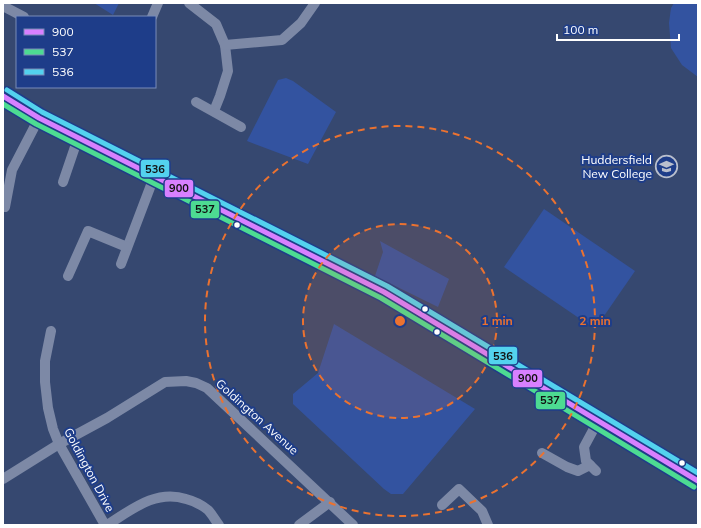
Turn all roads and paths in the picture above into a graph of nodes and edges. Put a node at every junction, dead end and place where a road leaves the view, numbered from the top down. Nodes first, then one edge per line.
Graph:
1 (158, 3) edge
2 (189, 3) edge
3 (310, 5) edge
4 (3, 6) edge
5 (22, 16) edge
6 (152, 16) edge
7 (225, 45) junction
8 (3, 96) edge
9 (196, 102) dead end
10 (214, 111) junction
11 (39, 118) junction
12 (242, 127) dead end
13 (78, 138) junction
14 (154, 177) junction
15 (63, 182) dead end
16 (5, 207) dead end
17 (127, 247) junction
18 (121, 264) dead end
19 (68, 276) dead end
20 (50, 331) dead end
21 (598, 421) junction
22 (59, 444) junction
23 (542, 453) dead end
24 (3, 479) edge
25 (698, 481) edge
26 (330, 502) junction
27 (442, 505) dead end
28 (106, 525) edge
29 (219, 525) edge
30 (299, 525) edge
31 (353, 525) edge
32 (488, 525) edge

1 - 6 street
2 - 7 street
3 - 7 street
4 - 5 street
7 - 10 street
8 - 11 highway
9 - 10 street
10 - 12 street
11 - 13 highway
11 - 16 street
13 - 14 highway
13 - 15 street
14 - 17 street
14 - 21 highway
17 - 18 street
17 - 19 street
20 - 22 street, Goldington Drive
21 - 23 street
21 - 25 highway
22 - 24 street, Goldington Avenue
22 - 26 street, Goldington Avenue
22 - 28 street, Goldington Drive
26 - 30 street
26 - 31 street, Goldington Avenue
27 - 32 street
28 - 29 street

